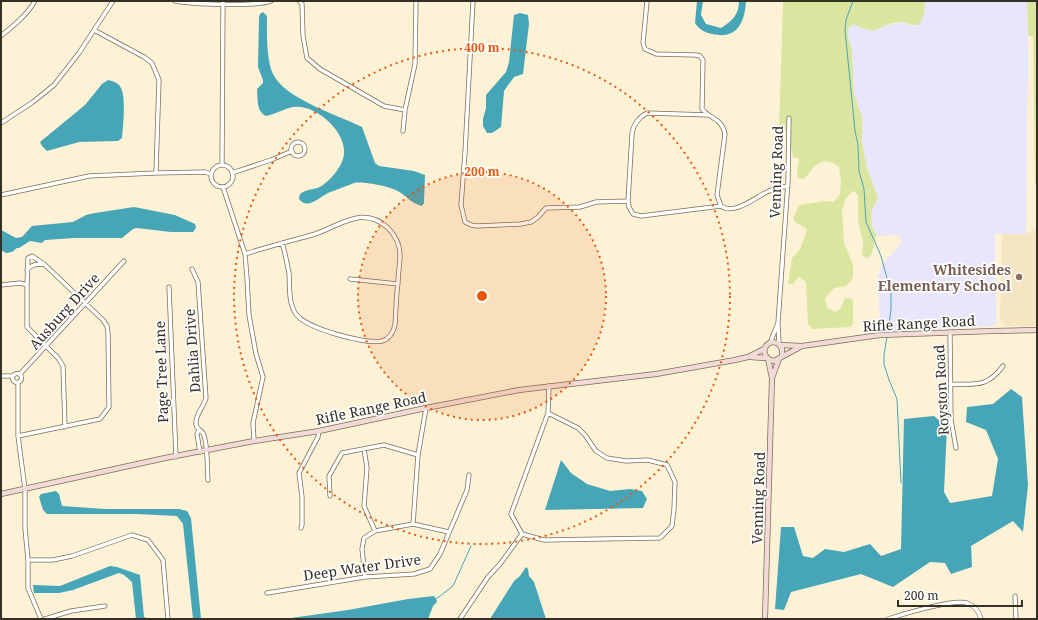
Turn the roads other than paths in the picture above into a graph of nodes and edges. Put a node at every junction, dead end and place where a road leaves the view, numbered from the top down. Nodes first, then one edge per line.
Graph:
1 (35, 1) edge
2 (113, 1) edge
3 (175, 1) edge
4 (271, 1) edge
5 (299, 1) edge
6 (416, 1) edge
7 (473, 1) edge
8 (647, 1) edge
9 (223, 2) edge
10 (94, 30) junction
11 (1, 36) edge
12 (405, 110) junction
13 (709, 115) junction
14 (789, 118) dead end
15 (1, 123) edge
16 (403, 131) dead end
17 (292, 151) dead end
18 (222, 165) junction
19 (156, 173) junction
20 (232, 173) junction
21 (211, 174) junction
22 (788, 186) junction
23 (223, 187) junction
24 (1, 196) edge
25 (628, 201) junction
26 (721, 206) junction
27 (282, 242) junction
28 (244, 254) junction
29 (124, 261) dead end
30 (44, 264) junction
31 (192, 269) dead end
32 (28, 270) junction
33 (350, 279) dead end
34 (398, 284) junction
35 (1, 285) edge
36 (27, 285) junction
37 (169, 287) dead end
38 (86, 303) junction
39 (778, 323) junction
40 (1037, 330) edge
41 (950, 332) junction
42 (770, 342) junction
43 (780, 344) junction
44 (47, 346) junction
45 (802, 346) junction
46 (764, 349) junction
47 (748, 357) junction
48 (781, 357) junction
49 (767, 358) junction
50 (1003, 366) dead end
51 (20, 374) junction
52 (1, 376) edge
53 (12, 376) junction
54 (772, 378) junction
55 (18, 382) junction
56 (950, 384) junction
57 (549, 386) junction
58 (426, 408) junction
59 (548, 413) junction
60 (65, 427) junction
61 (199, 430) junction
62 (319, 431) junction
63 (18, 436) junction
64 (254, 441) junction
65 (956, 448) dead end
66 (364, 449) junction
67 (206, 451) junction
68 (200, 452) junction
69 (418, 455) junction
70 (176, 457) junction
71 (469, 474) dead end
72 (208, 480) dead end
73 (25, 489) junction
74 (1, 494) edge
75 (330, 496) dead end
76 (412, 524) junction
77 (301, 528) dead end
78 (375, 531) junction
79 (449, 532) junction
80 (522, 534) junction
81 (28, 560) junction
82 (365, 577) junction
83 (267, 593) dead end
84 (1015, 596) dead end
85 (105, 606) dead end
86 (41, 619) edge
87 (46, 619) edge
88 (168, 619) edge
89 (460, 619) edge
90 (765, 619) edge
91 (888, 619) edge
92 (981, 619) edge
93 (1016, 619) edge

1 - 11 street
2 - 10 street
3 - 9 street
4 - 9 street
5 - 12 street
6 - 12 street
7 - 25 street
8 - 13 street
9 - 18 street
10 - 15 street
10 - 19 street
12 - 16 street
13 - 25 street
13 - 26 street
14 - 22 street, Venning Road
17 - 20 street
18 - 20 street
18 - 21 street
19 - 21 street
19 - 24 street
20 - 23 street
21 - 23 street
22 - 26 street
22 - 39 street, Venning Road
23 - 28 street
25 - 26 street
27 - 28 street
27 - 34 street
27 - 34 street
28 - 64 street
29 - 38 street, Ausburg Drive
30 - 32 street
30 - 32 street
30 - 38 street
31 - 61 street, Dahlia Drive
32 - 36 street
33 - 34 street
35 - 36 street
36 - 44 street
37 - 70 street, Page Tree Lane
38 - 44 street, Ausburg Drive
38 - 60 street
39 - 42 street, Venning Road
39 - 43 street, Venning Road
40 - 41 main road, Rifle Range Road
41 - 45 main road, Rifle Range Road
41 - 56 street, Royston Road
42 - 43 main road
42 - 46 main road
43 - 45 main road, Rifle Range Road
43 - 48 main road
44 - 51 street, Ausburg Drive
44 - 60 street
45 - 48 main road, Rifle Range Road
46 - 47 main road, Rifle Range Road
46 - 49 main road
47 - 49 main road, Rifle Range Road
47 - 57 main road, Rifle Range Road
48 - 49 main road
48 - 54 main road, Venning Road
49 - 54 main road, Venning Road
50 - 56 street
51 - 53 street
51 - 55 street
52 - 53 street
53 - 55 street
54 - 90 main road, Venning Road
55 - 63 street
56 - 65 street, Royston Road
57 - 58 main road, Rifle Range Road
57 - 59 street
58 - 62 main road, Rifle Range Road
58 - 69 street
59 - 80 street
59 - 80 street
60 - 63 street
61 - 67 street, Dahlia Drive
61 - 68 street, Dahlia Drive
62 - 64 main road, Rifle Range Road
62 - 77 street
63 - 73 street
64 - 67 main road, Rifle Range Road
66 - 69 street
66 - 75 street
66 - 78 street
67 - 68 main road, Rifle Range Road
67 - 72 street, Dahlia Drive
68 - 70 main road, Rifle Range Road
69 - 76 street
70 - 73 main road, Rifle Range Road
71 - 79 street, Deep Water Drive
73 - 74 main road, Rifle Range Road
73 - 81 street
76 - 78 street
76 - 79 street
78 - 82 street
79 - 82 street, Deep Water Drive
80 - 89 street
81 - 86 street
81 - 88 street
82 - 83 street, Deep Water Drive
84 - 93 street
85 - 87 street
91 - 92 street

